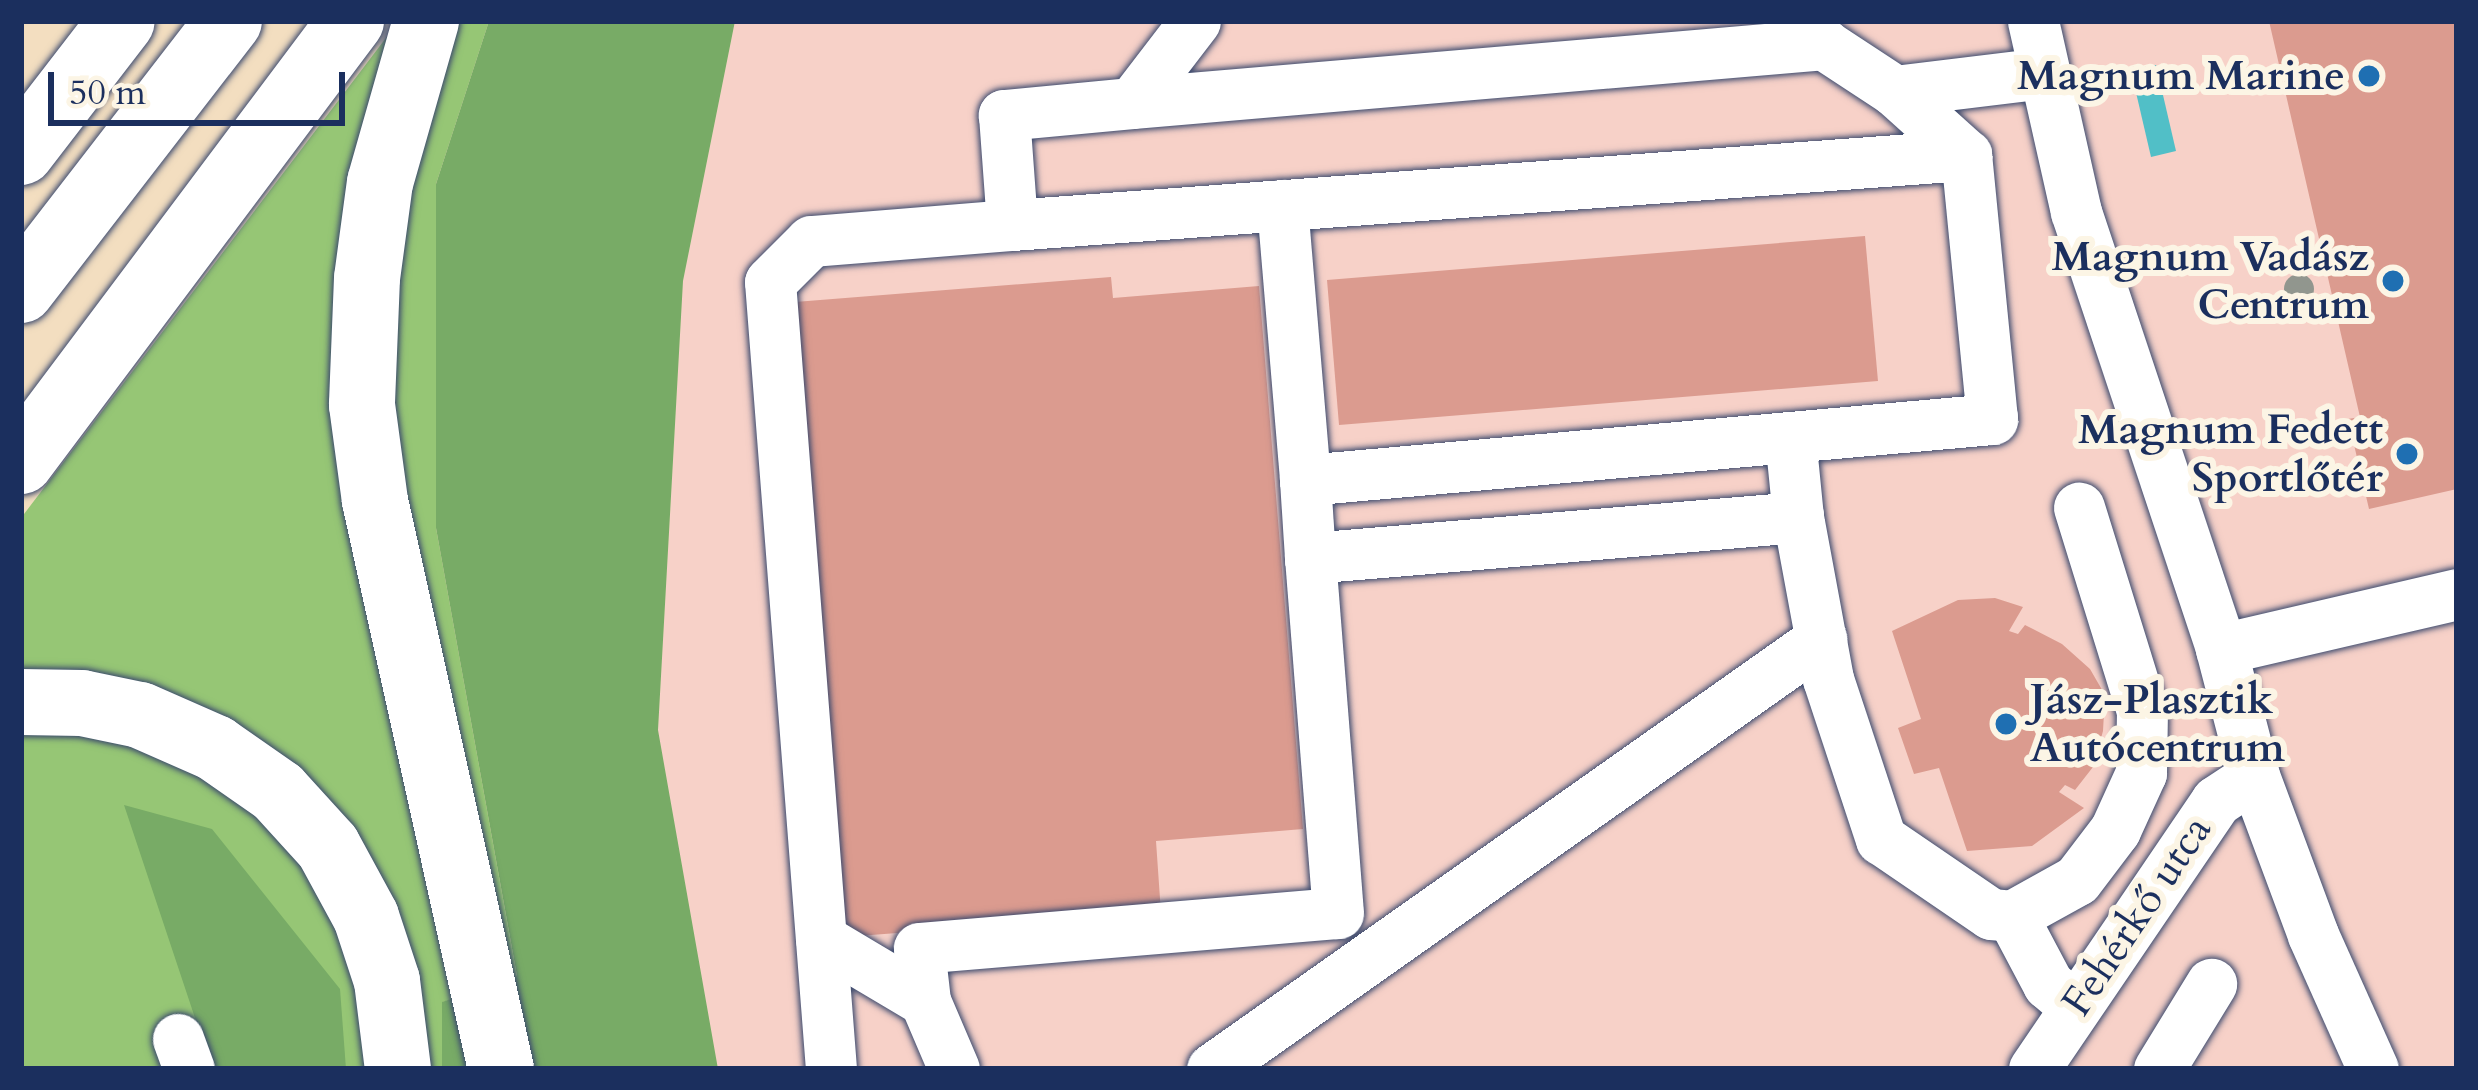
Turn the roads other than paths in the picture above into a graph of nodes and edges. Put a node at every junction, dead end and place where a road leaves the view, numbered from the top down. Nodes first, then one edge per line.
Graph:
1 (122, 21) edge
2 (229, 21) edge
3 (351, 21) edge
4 (1195, 21) edge
5 (2032, 21) edge
6 (1806, 33) edge
7 (419, 40) edge
8 (2044, 74) junction
9 (1895, 92) junction
10 (1132, 103) junction
11 (21, 152) edge
12 (1966, 155) junction
13 (1282, 205) junction
14 (1012, 225) junction
15 (21, 290) edge
16 (1790, 437) junction
17 (21, 461) edge
18 (1305, 479) junction
19 (2079, 508) dead end
20 (1798, 517) junction
21 (1310, 557) junction
22 (2457, 594) edge
23 (1821, 639) junction
24 (2222, 649) junction
25 (21, 702) edge
26 (2254, 776) junction
27 (2012, 916) junction
28 (821, 939) junction
29 (2211, 985) dead end
30 (925, 1001) junction
31 (2074, 1006) junction
32 (398, 1069) edge
33 (501, 1069) edge
34 (830, 1069) edge
35 (954, 1069) edge
36 (1212, 1069) edge
37 (2034, 1069) edge
38 (2159, 1069) edge
39 (2373, 1069) edge

1 - 11 highway
2 - 15 highway
3 - 17 highway
4 - 10 street
5 - 8 street, Fehérkő utca
6 - 9 street
6 - 10 street
7 - 33 highway
8 - 9 street
8 - 24 street, Fehérkő utca
9 - 12 street
10 - 14 street
12 - 13 street
12 - 16 street
13 - 14 street
13 - 18 street
14 - 28 street
16 - 18 street
16 - 20 street
18 - 21 street
19 - 27 street
20 - 21 street
20 - 23 street
21 - 30 street
22 - 24 street
23 - 27 street
23 - 36 street
24 - 26 street, Fehérkő utca
25 - 32 highway
26 - 31 street, Fehérkő utca
26 - 39 street, Fehérkő utca
27 - 31 street
28 - 30 street
28 - 34 street
29 - 38 street
30 - 35 street
31 - 37 street, Fehérkő utca

